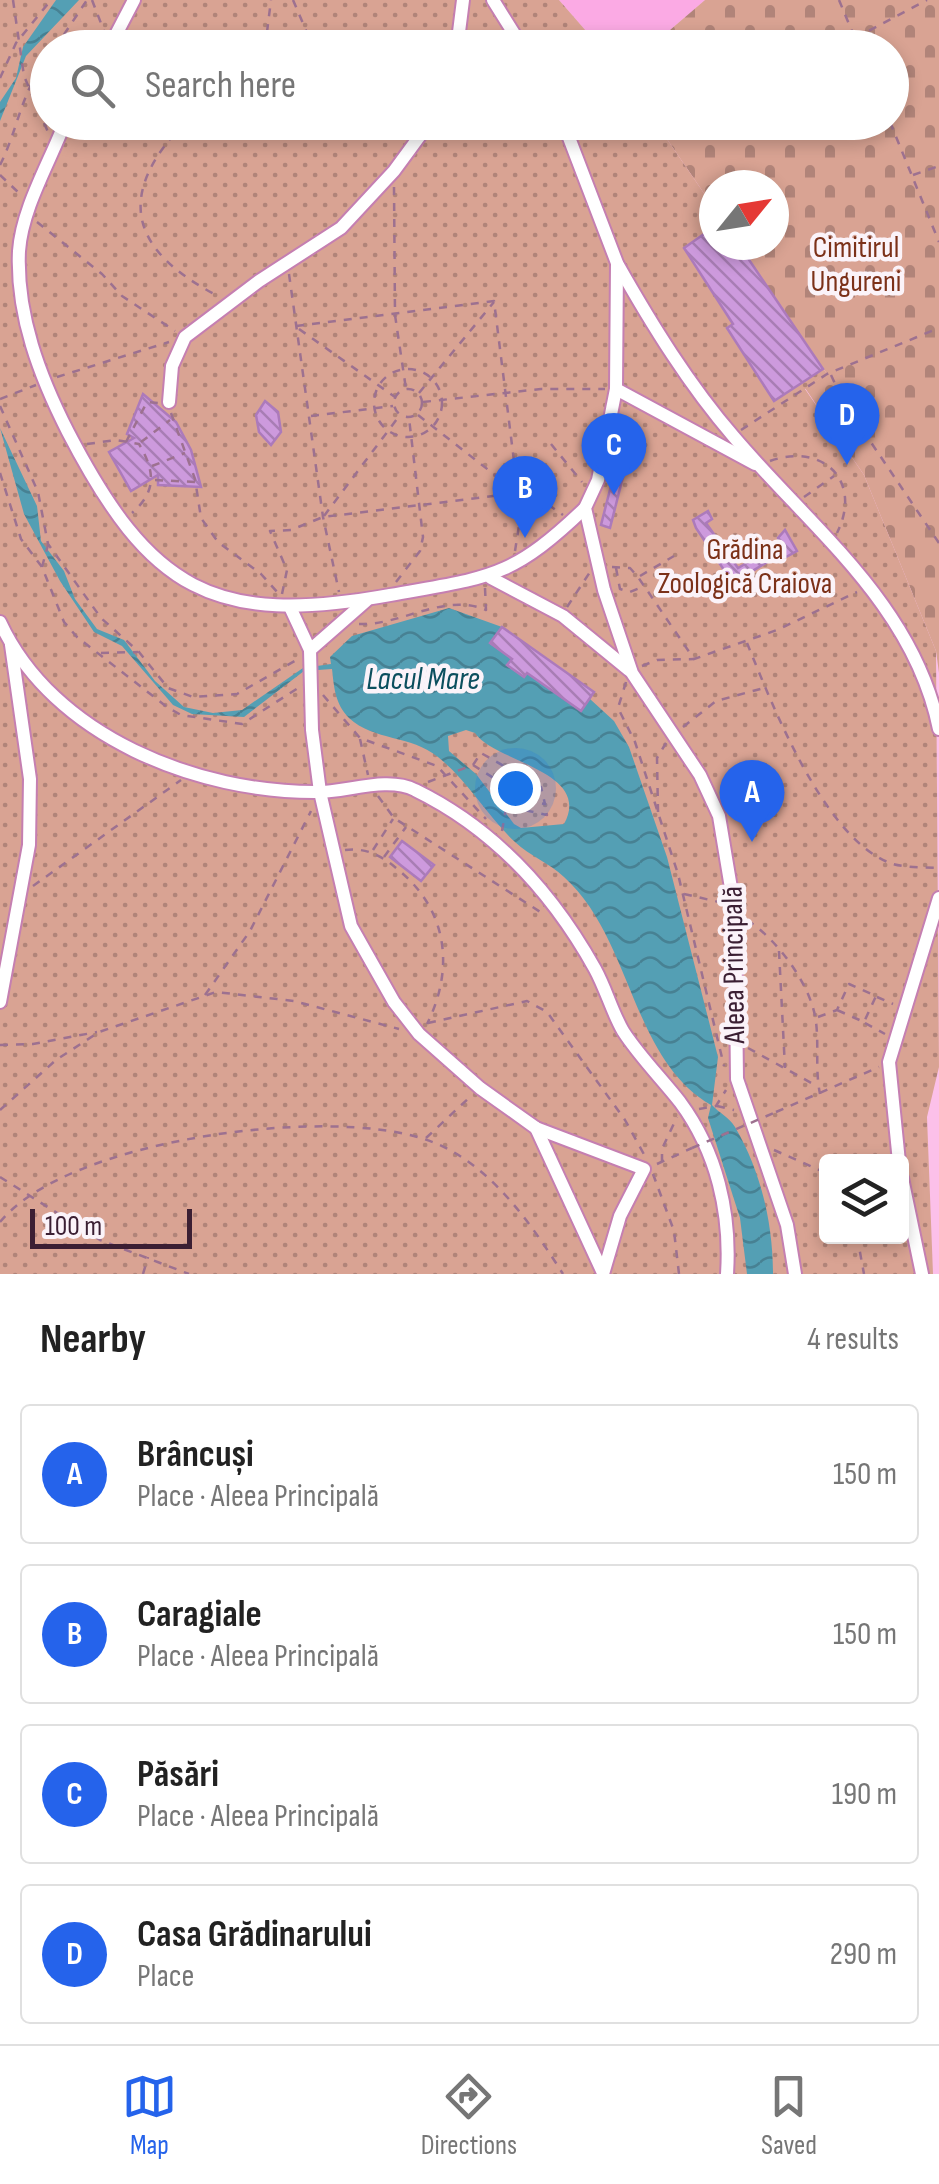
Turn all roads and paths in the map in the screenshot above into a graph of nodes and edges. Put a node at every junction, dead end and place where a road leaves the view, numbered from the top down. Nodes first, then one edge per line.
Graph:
1 (12, 0) edge
2 (51, 0) edge
3 (89, 0) edge
4 (134, 0) edge
5 (272, 0) edge
6 (293, 0) edge
7 (464, 0) edge
8 (493, 0) edge
9 (839, 0) edge
10 (926, 0) edge
11 (68, 30) edge
12 (102, 30) edge
13 (118, 30) edge
14 (268, 30) edge
15 (306, 30) edge
16 (459, 30) edge
17 (512, 30) edge
18 (852, 30) edge
19 (870, 30) edge
20 (16, 43) junction
21 (0, 78) edge
22 (30, 84) edge
23 (28, 87) junction
24 (30, 91) edge
25 (52, 140) edge
26 (59, 140) edge
27 (171, 140) edge
28 (417, 140) edge
29 (570, 140) edge
30 (897, 140) edge
31 (56, 149) junction
32 (0, 165) edge
33 (939, 166) edge
34 (394, 172) junction
35 (0, 175) edge
36 (912, 176) junction
37 (29, 211) junction
38 (939, 242) edge
39 (617, 263) junction
40 (288, 264) junction
41 (230, 302) junction
42 (494, 302) junction
43 (395, 314) junction
44 (296, 326) junction
45 (939, 328) edge
46 (185, 337) junction
47 (404, 370) junction
48 (830, 374) junction
49 (431, 378) junction
50 (42, 382) junction
51 (380, 384) junction
52 (406, 389) junction
53 (616, 389) junction
54 (505, 391) junction
55 (419, 394) junction
56 (396, 397) junction
57 (442, 399) junction
58 (0, 400) edge
59 (147, 402) dead end
60 (169, 402) joint
61 (422, 402) junction
62 (394, 405) junction
63 (0, 406) edge
64 (374, 408) junction
65 (418, 414) junction
66 (400, 415) junction
67 (309, 416) junction
68 (409, 418) junction
69 (171, 419) junction
70 (433, 427) junction
71 (388, 431) junction
72 (732, 435) junction
73 (412, 438) junction
74 (126, 442) junction
75 (138, 444) junction
76 (550, 444) dead end
77 (78, 450) junction
78 (187, 452) junction
79 (152, 466) junction
80 (760, 466) junction
81 (0, 473) edge
82 (836, 474) junction
83 (153, 480) junction
84 (196, 482) junction
85 (518, 493) junction
86 (588, 502) junction
87 (794, 503) junction
88 (422, 505) junction
89 (323, 517) junction
90 (573, 520) junction
91 (120, 522) junction
92 (830, 542) junction
93 (939, 543) edge
94 (48, 544) junction
95 (674, 556) dead end
96 (513, 566) junction
97 (616, 566) junction
98 (42, 567) junction
99 (598, 568) junction
100 (638, 577) junction
101 (488, 578) junction
102 (872, 584) junction
103 (644, 586) junction
104 (384, 596) junction
105 (366, 601) junction
106 (341, 603) junction
107 (290, 607) junction
108 (563, 616) junction
109 (0, 622) edge
110 (342, 623) junction
111 (747, 642) junction
112 (11, 645) junction
113 (310, 650) junction
114 (100, 652) junction
115 (139, 652) junction
116 (694, 659) junction
117 (632, 673) junction
118 (313, 681) junction
119 (766, 688) junction
120 (939, 728) edge
121 (674, 735) junction
122 (360, 738) junction
123 (473, 766) junction
124 (504, 766) junction
125 (194, 772) junction
126 (447, 776) junction
127 (510, 785) junction
128 (371, 786) junction
129 (410, 787) junction
130 (320, 792) junction
131 (544, 804) junction
132 (508, 806) junction
133 (658, 816) junction
134 (394, 818) junction
135 (406, 826) junction
136 (334, 851) junction
137 (372, 851) junction
138 (383, 858) junction
139 (939, 868) edge
140 (684, 894) junction
141 (21, 896) junction
142 (939, 898) edge
143 (735, 912) junction
144 (568, 924) junction
145 (778, 950) junction
146 (204, 995) junction
147 (876, 996) junction
148 (0, 1002) edge
149 (838, 1010) junction
150 (907, 1010) junction
151 (816, 1018) junction
152 (864, 1022) junction
153 (423, 1029) junction
154 (99, 1032) junction
155 (734, 1040) junction
156 (895, 1040) junction
157 (0, 1045) edge
158 (889, 1062) junction
159 (785, 1068) junction
160 (731, 1076) junction
161 (818, 1086) junction
162 (480, 1088) junction
163 (820, 1094) junction
164 (716, 1106) junction
165 (683, 1107) junction
166 (0, 1110) edge
167 (708, 1110) dead end
168 (748, 1118) junction
169 (536, 1128) junction
170 (426, 1139) junction
171 (758, 1144) junction
172 (897, 1154) edge
173 (662, 1162) junction
174 (651, 1167) junction
175 (819, 1170) edge
176 (0, 1177) edge
177 (26, 1194) junction
178 (909, 1212) edge
179 (0, 1222) edge
180 (858, 1244) edge
181 (148, 1257) junction
182 (143, 1274) edge
183 (188, 1274) edge
184 (563, 1274) edge
185 (603, 1274) edge
186 (679, 1274) edge
187 (727, 1274) edge
188 (796, 1274) edge
189 (864, 1274) edge
190 (922, 1274) edge

1 - 20 path
2 - 20 path
3 - 11 path
3 - 12 path
4 - 13 street
5 - 14 path
6 - 15 path
7 - 16 street
8 - 17 street
9 - 18 path
10 - 19 path
20 - 21 path
20 - 23 path
22 - 23 path
23 - 24 path
23 - 32 path
25 - 31 path
26 - 31 street
27 - 41 path
28 - 34 street
29 - 39 street, Aleea Principală
30 - 36 path
31 - 37 street
33 - 36 path
34 - 40 street
34 - 43 path
35 - 37 path
36 - 38 path
37 - 46 path
37 - 50 street
39 - 53 street, Aleea Principală
39 - 72 street
40 - 41 street
40 - 44 path
41 - 46 street
42 - 43 path
42 - 49 path
42 - 54 path
43 - 44 path
43 - 47 path
44 - 51 path
44 - 67 path
45 - 48 path
46 - 50 path
46 - 60 street
47 - 49 path
47 - 51 path
47 - 52 path
48 - 72 path
48 - 93 path
49 - 55 path
49 - 57 path
50 - 58 path
50 - 77 street
51 - 56 path
51 - 64 path
52 - 55 path
52 - 56 path
53 - 54 path
53 - 80 street
53 - 86 street, Aleea Principală
54 - 57 path
54 - 85 path
55 - 61 path
56 - 62 path
57 - 61 path
57 - 70 path
59 - 74 path
60 - 69 path
61 - 65 path
62 - 64 path
62 - 66 path
63 - 94 path
64 - 67 path
64 - 71 path
65 - 68 path
65 - 70 path
66 - 68 path
66 - 71 path
67 - 89 path
68 - 73 path
69 - 75 path
69 - 78 path
70 - 73 path
70 - 85 path
71 - 73 path
71 - 89 path
72 - 80 street
73 - 88 path
74 - 75 path
74 - 77 path
75 - 79 path
76 - 86 path
77 - 91 street
78 - 79 path
78 - 84 path
79 - 83 path
80 - 82 path
80 - 87 street
81 - 98 path
82 - 87 path
82 - 92 path
83 - 84 path
83 - 91 path
84 - 89 path
85 - 88 path
85 - 90 path
85 - 96 path
86 - 90 street
86 - 99 street, Aleea Principală
87 - 92 street
88 - 89 path
88 - 104 path
89 - 106 path
90 - 96 street
91 - 107 street
92 - 102 street
94 - 98 path
94 - 115 path
95 - 100 path
96 - 101 street
97 - 99 path
97 - 100 path
97 - 103 path
98 - 114 path
99 - 108 path
99 - 117 street, Aleea Principală
100 - 103 path
101 - 104 street
101 - 108 street, Aleea Principală
101 - 110 path
102 - 111 path
102 - 120 street
103 - 116 path
104 - 105 street
105 - 106 street
105 - 110 street
106 - 107 street
107 - 113 street
108 - 117 street, Aleea Principală
109 - 112 street
110 - 113 street
111 - 116 path
111 - 119 path
112 - 125 street
112 - 141 street
113 - 115 path
113 - 118 street
114 - 115 path
114 - 118 path
116 - 117 path
117 - 121 street, Aleea Principală
117 - 133 path
118 - 122 path
118 - 130 street
119 - 121 path
119 - 139 path
121 - 133 path
121 - 143 street, Aleea Principală
122 - 126 path
122 - 128 path
123 - 124 path
123 - 126 path
123 - 127 path
124 - 127 path
124 - 131 path
125 - 130 street
125 - 141 path
126 - 129 path
126 - 132 path
127 - 131 path
127 - 132 path
128 - 129 street
128 - 130 street
128 - 134 path
129 - 144 street
130 - 136 street
130 - 146 path
131 - 132 path
133 - 140 path
134 - 135 path
134 - 137 path
135 - 138 path
135 - 144 path
136 - 137 path
136 - 153 street
137 - 138 path
138 - 153 path
140 - 143 path
140 - 160 path
141 - 148 street
142 - 150 street
143 - 145 path
143 - 155 street, Aleea Principală
144 - 165 street
145 - 151 path
145 - 159 path
146 - 153 path
146 - 154 path
147 - 149 path
147 - 150 path
147 - 152 path
149 - 151 path
149 - 152 path
150 - 156 street
151 - 161 path
152 - 156 path
153 - 162 street
153 - 174 path
154 - 157 path
154 - 166 path
155 - 159 path
155 - 160 street, Aleea Principală
156 - 158 street
158 - 163 path
158 - 172 street
159 - 161 path
160 - 164 path
160 - 168 street, Aleea Principală
161 - 163 path
162 - 169 street
162 - 170 path
163 - 173 path, bridge
164 - 167 path
164 - 168 path
165 - 173 path
165 - 187 street
168 - 171 street, Aleea Principală
169 - 185 street
169 - 185 street
170 - 177 path
170 - 184 path
171 - 175 path
171 - 188 street, Aleea Principală
173 - 174 path
174 - 186 path
176 - 177 path
177 - 179 path
177 - 181 path
178 - 190 street
180 - 189 path
181 - 182 path
181 - 183 path

